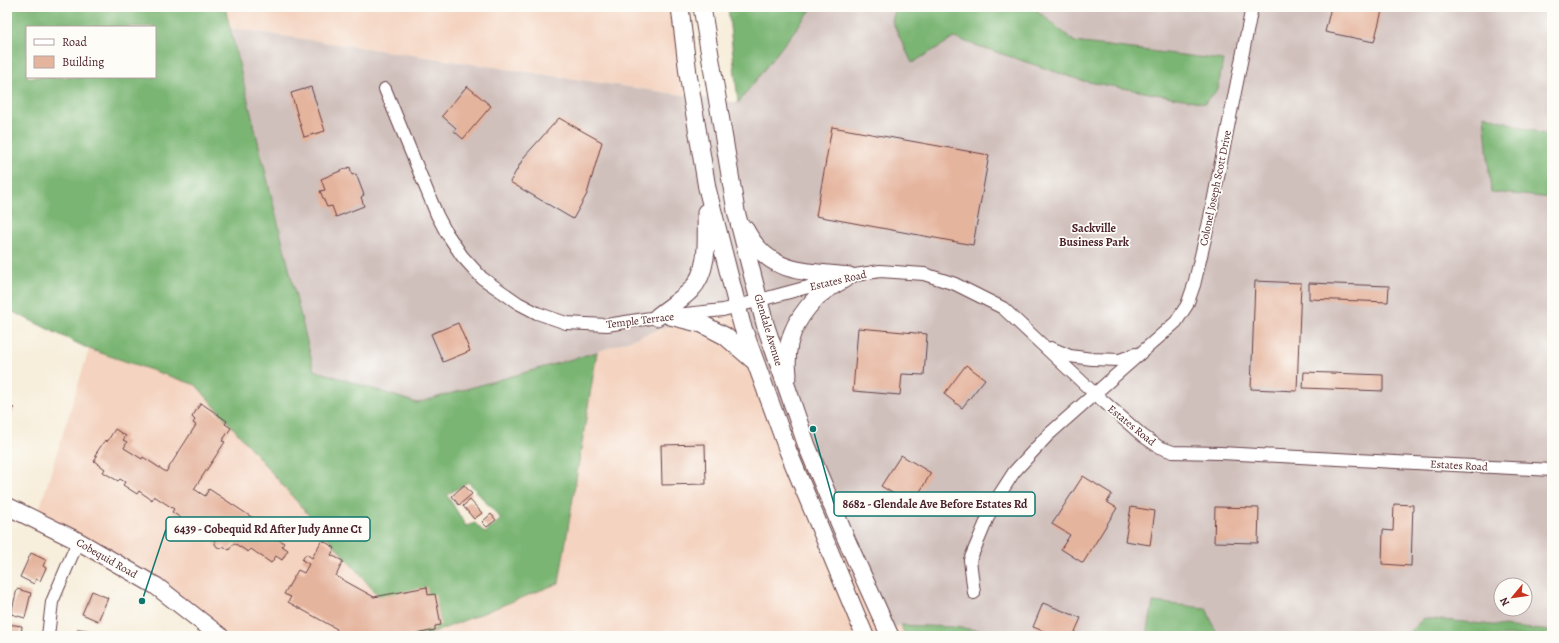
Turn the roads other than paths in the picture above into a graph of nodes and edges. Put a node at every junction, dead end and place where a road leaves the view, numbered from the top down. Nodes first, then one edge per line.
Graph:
1 (680, 7) edge
2 (702, 7) edge
3 (1252, 7) edge
4 (386, 89) dead end
5 (707, 188) junction
6 (736, 211) junction
7 (850, 276) junction
8 (759, 301) junction
9 (737, 307) junction
10 (664, 316) junction
11 (1039, 342) junction
12 (1142, 352) junction
13 (754, 361) junction
14 (1094, 394) junction
15 (791, 398) junction
16 (1552, 470) edge
17 (7, 506) edge
18 (78, 541) junction
19 (974, 593) dead end
20 (48, 636) edge
21 (220, 636) edge
22 (865, 636) edge
23 (890, 636) edge

1 - 5 main road, Glendale Avenue
2 - 6 main road, Glendale Avenue
3 - 12 street, Colonel Joseph Scott Drive
4 - 10 street, Temple Terrace
5 - 9 main road, Glendale Avenue
5 - 10 main road
6 - 7 main road
6 - 8 main road, Glendale Avenue
7 - 8 street, Estates Road
7 - 11 street, Estates Road
7 - 15 main road
8 - 9 street, Temple Terrace
8 - 15 main road, Glendale Avenue
9 - 10 street, Temple Terrace
9 - 13 main road, Glendale Avenue
10 - 13 main road
11 - 12 street, Colonel Joseph Scott Drive
11 - 14 street, Estates Road
12 - 14 street, Colonel Joseph Scott Drive
13 - 22 main road, Glendale Avenue
14 - 16 street, Estates Road
14 - 19 street, Colonel Joseph Scott Drive
15 - 23 main road, Glendale Avenue
17 - 18 main road, Cobequid Road
18 - 20 street
18 - 21 main road, Cobequid Road

